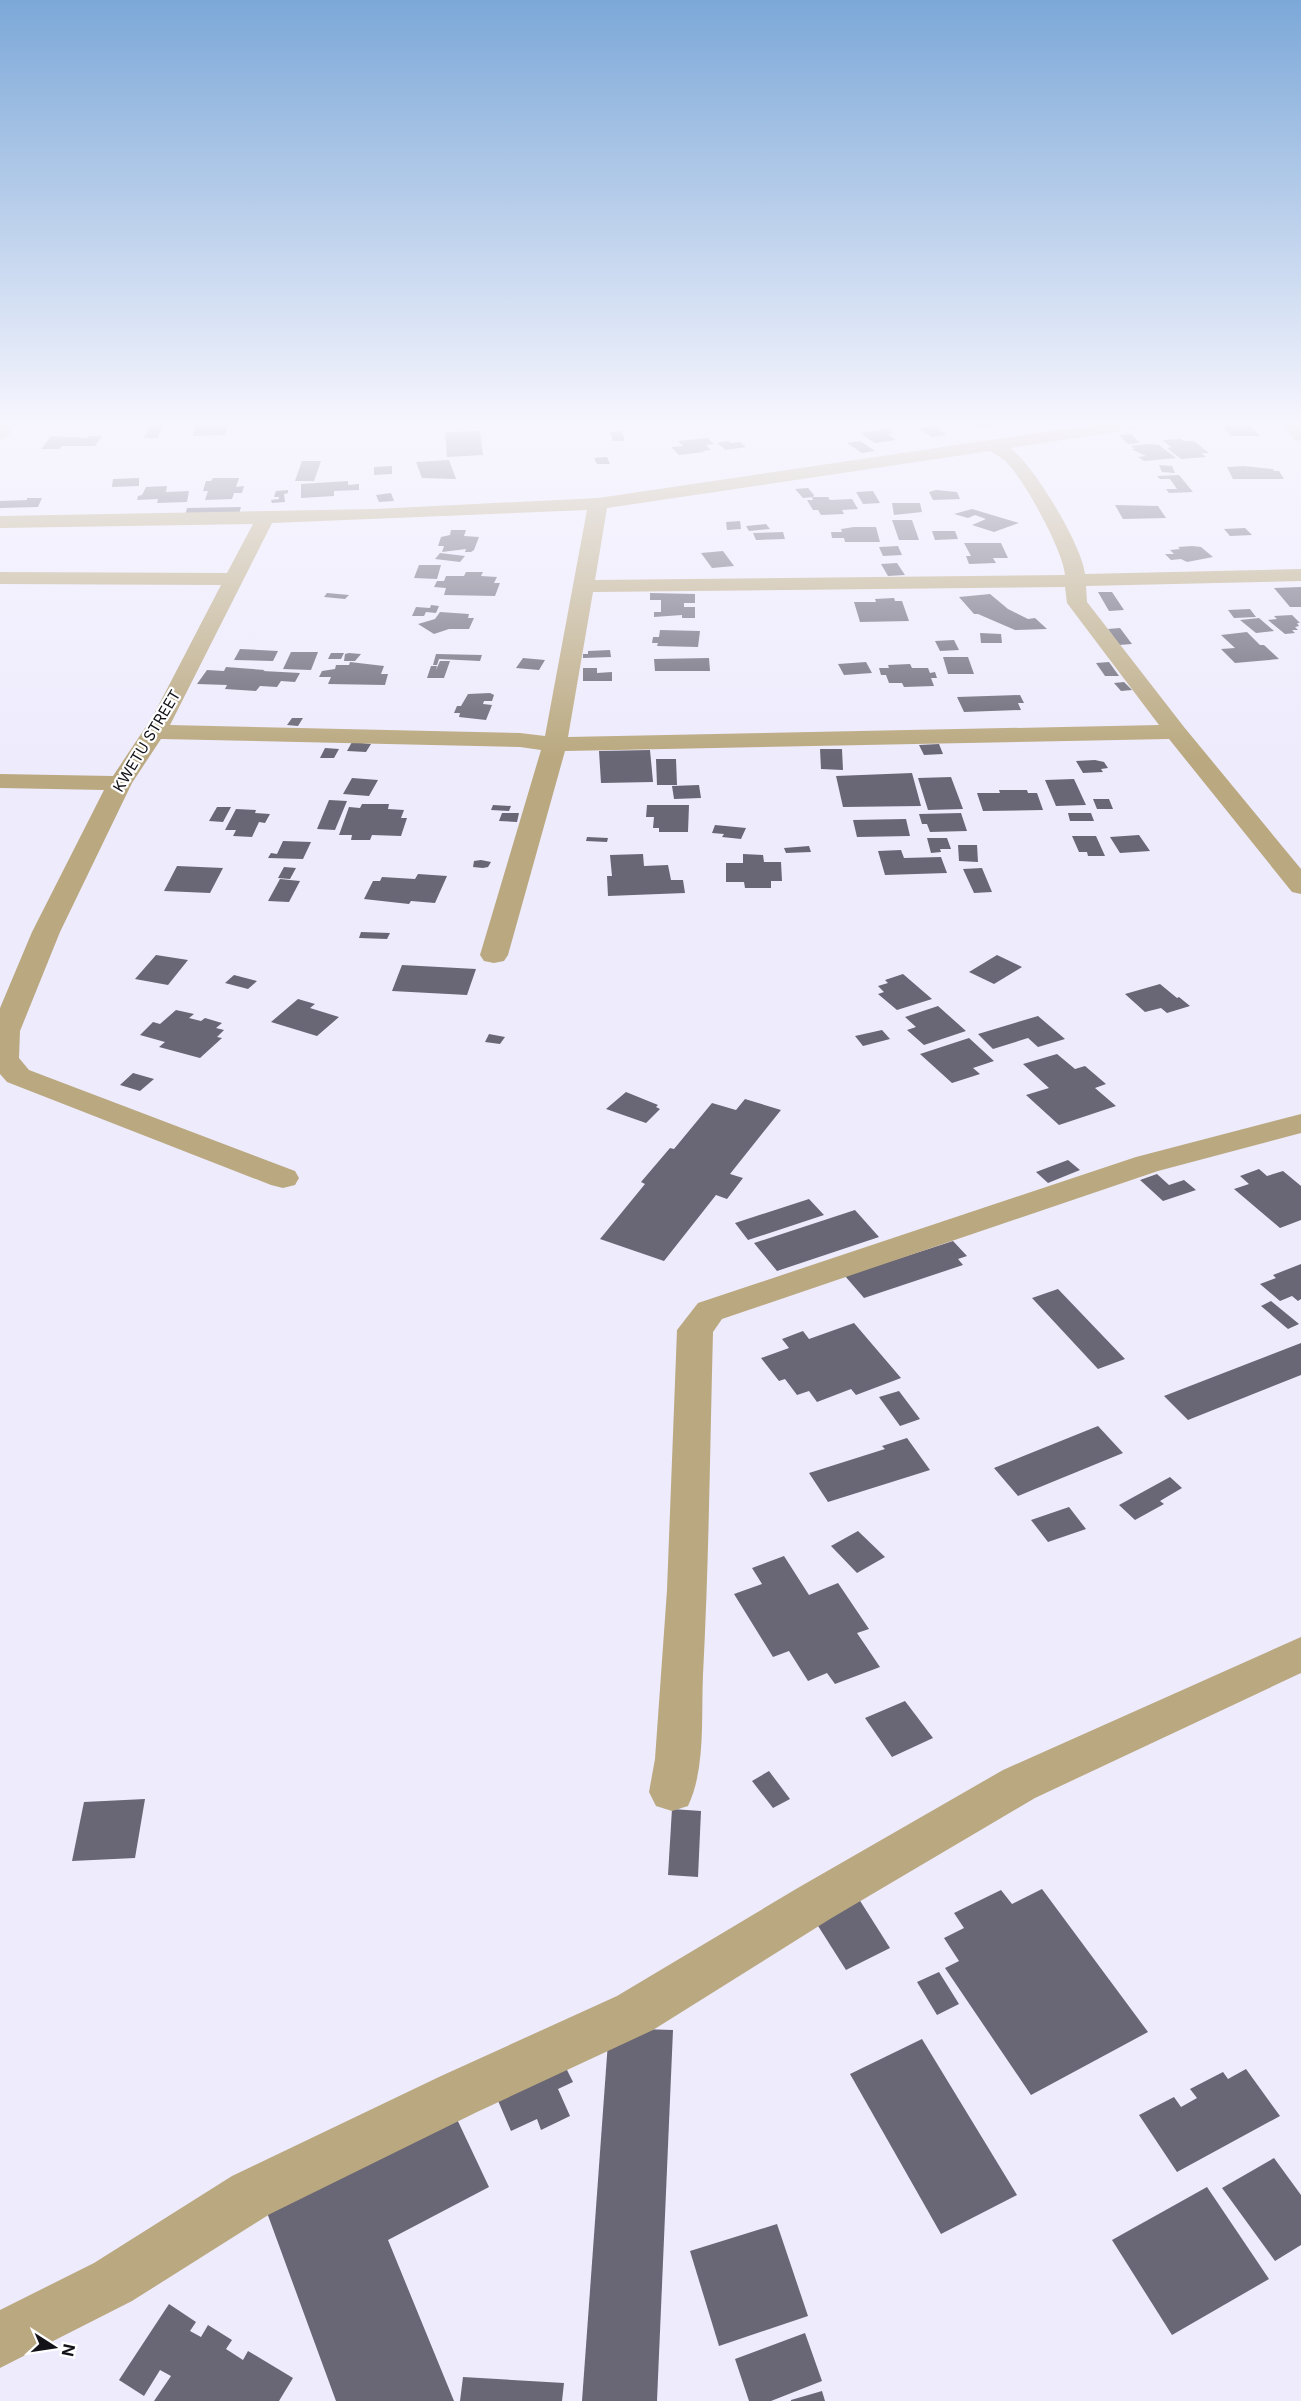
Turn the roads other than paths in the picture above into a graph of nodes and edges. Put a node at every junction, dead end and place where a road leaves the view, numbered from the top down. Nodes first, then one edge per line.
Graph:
1 (258, 532) edge
2 (593, 532) edge
3 (1058, 532) edge
4 (1301, 576) edge
5 (0, 578) edge
6 (234, 579) junction
7 (1075, 580) junction
8 (584, 586) junction
9 (154, 732) junction
10 (1176, 732) junction
11 (555, 744) junction
12 (0, 781) edge
13 (120, 783) junction
14 (1301, 886) edge
15 (494, 956) dead end
16 (1301, 1123) edge
17 (283, 1178) dead end
18 (1301, 1654) edge
19 (672, 1792) dead end
20 (0, 2340) edge

1 - 6 street, KWETU STREET
2 - 8 street
3 - 7 street
4 - 7 street
5 - 6 street
6 - 9 street, KWETU STREET
7 - 8 street
7 - 10 street
8 - 11 street
9 - 11 street
9 - 13 street, KWETU STREET
10 - 11 street
10 - 14 street
11 - 15 street
12 - 13 street
13 - 17 street, KWETU STREET
16 - 19 street
18 - 20 street

